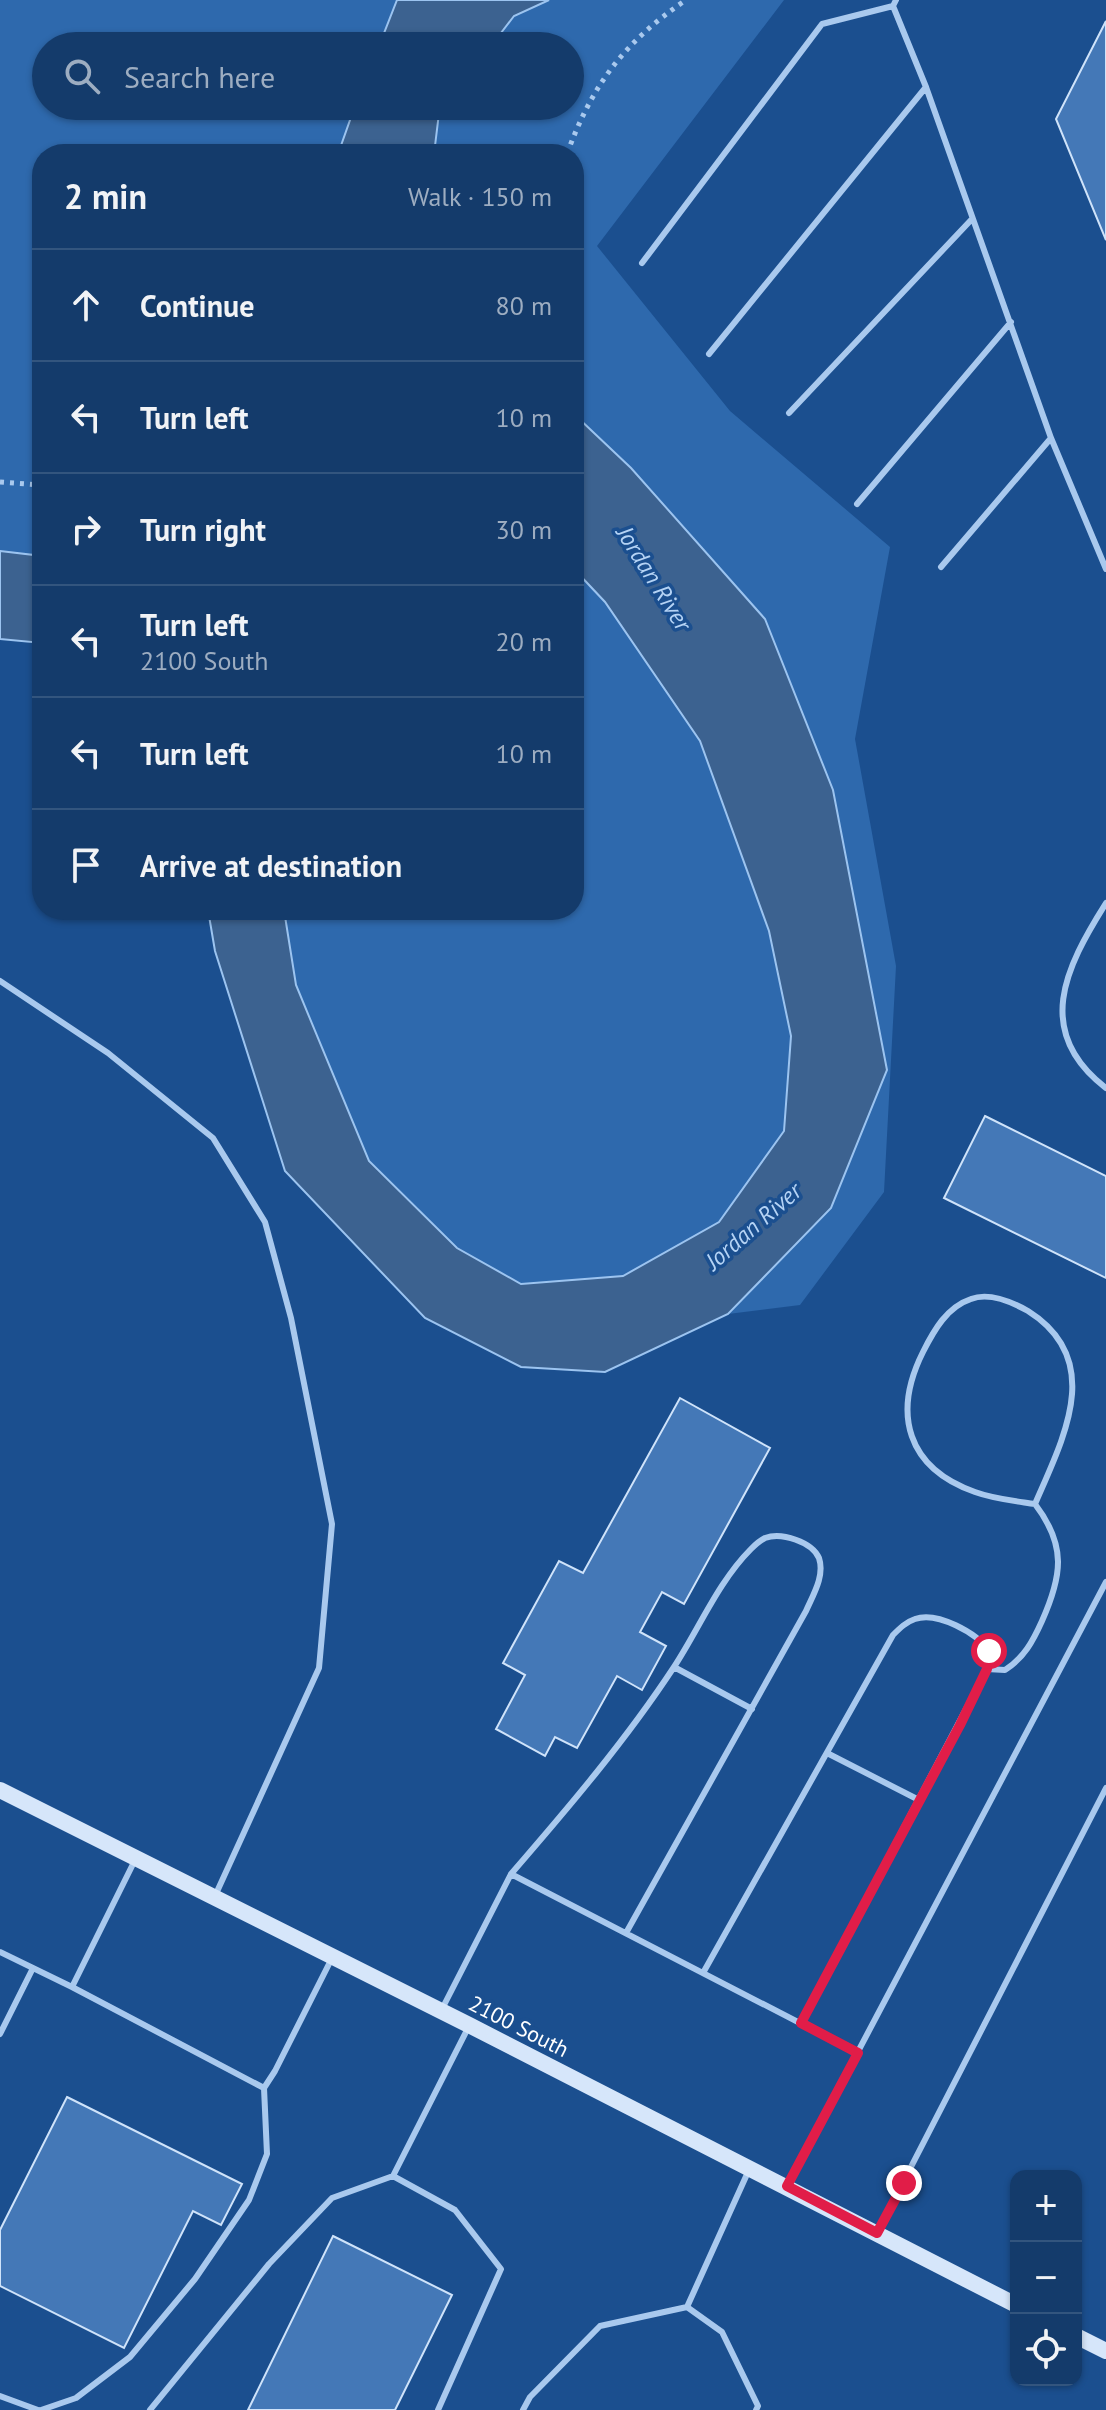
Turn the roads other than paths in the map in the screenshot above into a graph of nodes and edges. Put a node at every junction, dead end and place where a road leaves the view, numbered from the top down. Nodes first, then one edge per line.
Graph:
1 (894, 3) edge
2 (926, 87) junction
3 (972, 219) junction
4 (642, 263) dead end
5 (1011, 322) junction
6 (709, 354) dead end
7 (789, 413) dead end
8 (1051, 438) junction
9 (857, 504) dead end
10 (941, 567) dead end
11 (1106, 569) edge
12 (1106, 903) edge
13 (0, 981) edge
14 (1106, 1088) edge
15 (1035, 1504) junction
16 (1106, 1582) edge
17 (674, 1667) junction
18 (987, 1669) junction
19 (752, 1709) junction
20 (827, 1753) junction
21 (1106, 1788) edge
22 (0, 1790) edge
23 (919, 1800) junction
24 (136, 1858) junction
25 (511, 1874) junction
26 (214, 1897) junction
27 (626, 1933) junction
28 (0, 1952) edge
29 (333, 1956) junction
30 (33, 1968) junction
31 (703, 1973) junction
32 (72, 1987) junction
33 (441, 2011) junction
34 (801, 2023) junction
35 (469, 2025) junction
36 (0, 2034) edge
37 (858, 2053) junction
38 (264, 2088) junction
39 (750, 2168) junction
40 (393, 2176) junction
41 (787, 2186) junction
42 (877, 2233) junction
43 (1010, 2302) edge
44 (687, 2307) junction
45 (1082, 2339) edge
46 (1106, 2351) edge
47 (0, 2396) edge
48 (40, 2410) edge
49 (150, 2410) edge
50 (438, 2410) edge
51 (523, 2410) edge
52 (756, 2410) edge

1 - 2 lane
1 - 4 lane
2 - 3 lane
2 - 6 lane
3 - 5 lane
3 - 7 lane
5 - 8 lane
5 - 9 lane
8 - 10 lane
8 - 11 lane
12 - 14 lane
13 - 26 lane
15 - 15 lane
15 - 18 lane
16 - 37 lane
17 - 19 lane
17 - 19 lane
17 - 25 lane
18 - 20 lane
18 - 23 lane
19 - 27 lane
20 - 23 lane
20 - 31 lane
21 - 42 lane
22 - 24 street, 2100 South
23 - 34 lane
24 - 26 street, 2100 South
24 - 32 lane
25 - 27 lane
25 - 33 lane
26 - 29 street, 2100 South
27 - 31 lane
28 - 30 lane
29 - 33 street, 2100 South
29 - 38 lane
30 - 32 lane
30 - 36 lane
31 - 34 lane
32 - 38 lane
33 - 35 street, 2100 South
34 - 37 lane
35 - 39 street, 2100 South
35 - 40 lane
37 - 41 lane
38 - 48 lane
39 - 41 street, 2100 South
39 - 44 lane
40 - 49 lane
40 - 50 lane
41 - 42 street, 2100 South
42 - 43 street, 2100 South
44 - 51 lane
44 - 52 lane
45 - 46 street
47 - 48 lane

